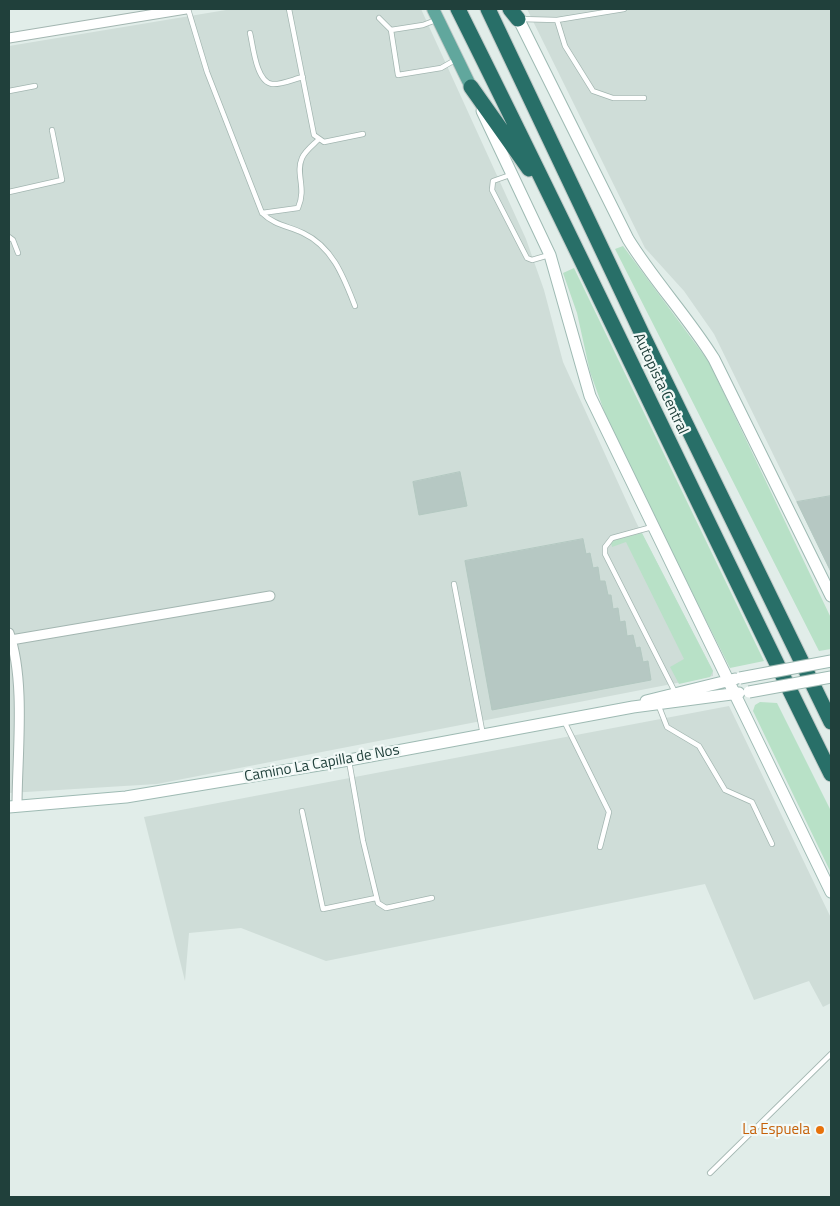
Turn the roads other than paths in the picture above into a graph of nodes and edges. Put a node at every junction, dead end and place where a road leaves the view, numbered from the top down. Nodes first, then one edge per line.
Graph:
1 (187, 9) edge
2 (289, 9) edge
3 (458, 9) edge
4 (488, 9) edge
5 (624, 9) edge
6 (514, 12) edge
7 (435, 14) edge
8 (378, 18) dead end
9 (557, 20) junction
10 (391, 30) junction
11 (250, 33) dead end
12 (9, 38) edge
13 (457, 59) junction
14 (303, 78) junction
15 (35, 86) dead end
16 (471, 87) junction
17 (9, 91) edge
18 (644, 98) dead end
19 (52, 130) dead end
20 (363, 134) dead end
21 (318, 140) junction
22 (511, 174) junction
23 (9, 192) edge
24 (556, 206) junction
25 (262, 213) junction
26 (9, 237) edge
27 (18, 252) dead end
28 (550, 255) junction
29 (355, 306) dead end
30 (652, 527) junction
31 (454, 584) dead end
32 (270, 596) dead end
33 (831, 596) edge
34 (10, 637) edge
35 (831, 661) edge
36 (831, 677) edge
37 (728, 681) junction
38 (675, 692) junction
39 (734, 693) junction
40 (658, 704) junction
41 (633, 707) junction
42 (564, 720) junction
43 (831, 722) edge
44 (484, 735) junction
45 (349, 760) junction
46 (831, 774) edge
47 (13, 806) edge
48 (302, 812) dead end
49 (772, 844) dead end
50 (600, 847) dead end
51 (831, 892) edge
52 (376, 898) junction
53 (432, 898) dead end
54 (831, 1054) edge
55 (710, 1173) dead end

1 - 12 street
1 - 25 lane
2 - 14 lane
3 - 24 highway, Autopista Central
4 - 43 highway, Autopista Central
5 - 9 lane
6 - 9 lane
6 - 33 main road
7 - 10 lane
7 - 13 main road
8 - 10 lane
9 - 18 lane
10 - 13 lane
11 - 14 lane
13 - 16 main road
14 - 21 lane
15 - 17 lane
16 - 22 main road
16 - 24 highway
19 - 23 lane
20 - 21 lane
21 - 25 lane
22 - 28 main road
22 - 28 lane
24 - 46 highway, Autopista Central
25 - 29 lane
26 - 27 lane
28 - 30 main road
30 - 37 main road
30 - 38 lane
31 - 44 lane
32 - 34 street
34 - 47 street
35 - 37 main road, Camino La Capilla de Nos, bridge
36 - 39 main road, Camino La Capilla de Nos, bridge
37 - 38 main road, Camino La Capilla de Nos
37 - 39 main road
38 - 41 main road, Camino La Capilla de Nos
39 - 40 main road, Camino La Capilla de Nos
39 - 51 main road
40 - 41 main road, Camino La Capilla de Nos
40 - 49 lane
41 - 42 main road, Camino La Capilla de Nos
42 - 44 main road, Camino La Capilla de Nos
42 - 50 lane
44 - 45 main road, Camino La Capilla de Nos
45 - 47 main road, Camino La Capilla de Nos
45 - 52 lane
48 - 52 lane
52 - 53 lane
54 - 55 lane

